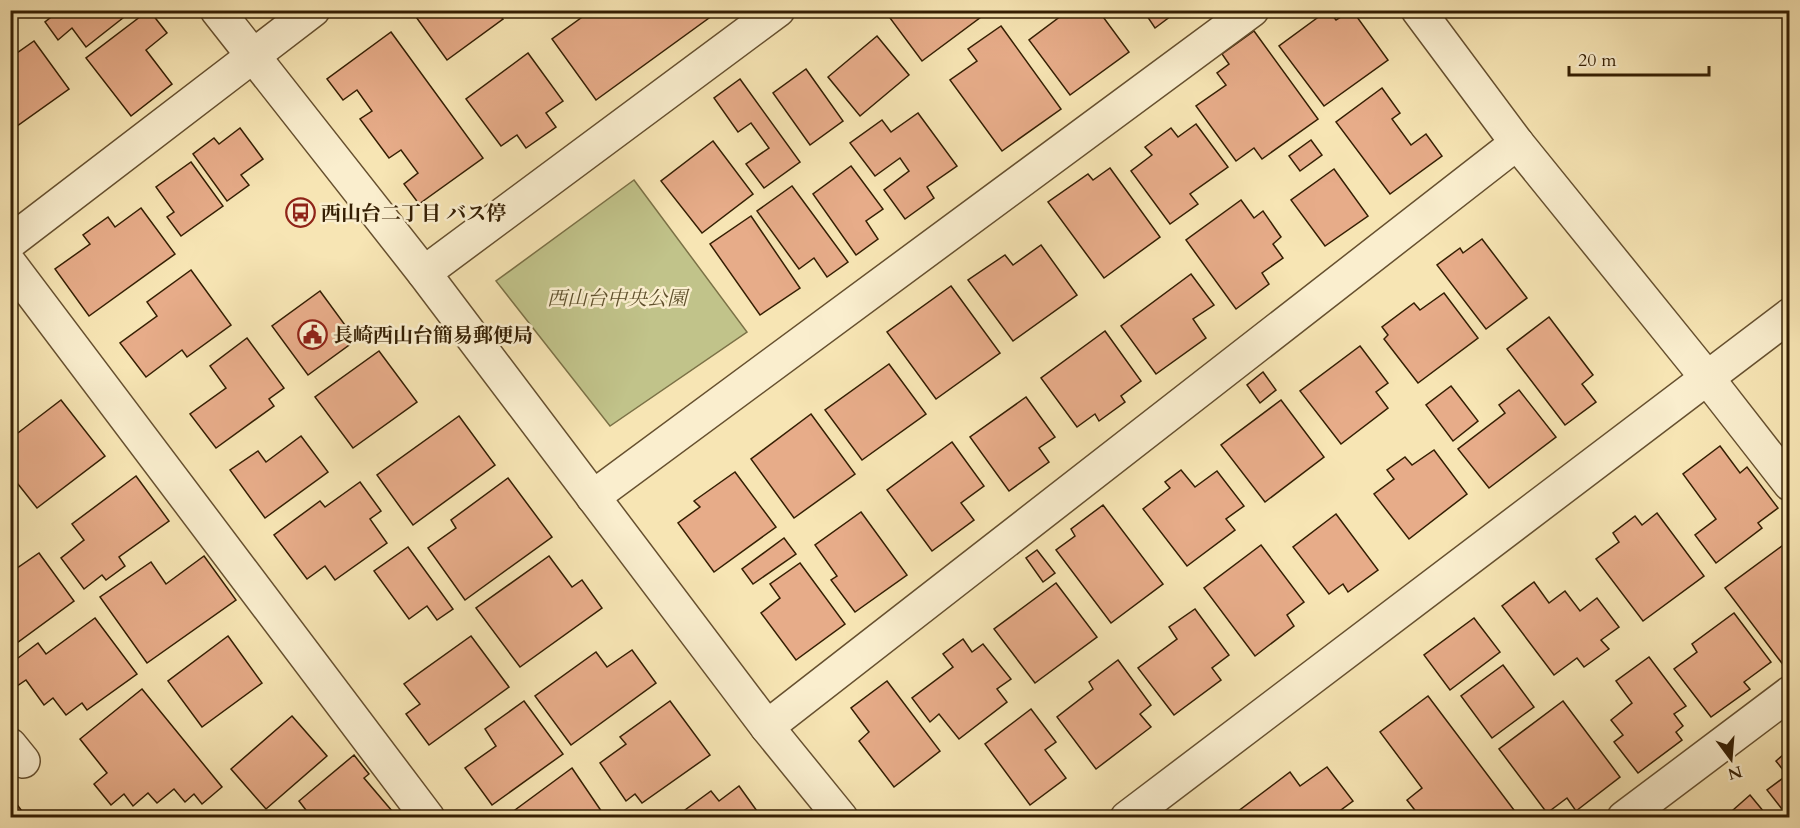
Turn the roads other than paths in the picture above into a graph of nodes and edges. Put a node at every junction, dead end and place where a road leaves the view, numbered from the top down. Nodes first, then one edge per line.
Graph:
1 (217, 10) edge
2 (313, 10) edge
3 (778, 10) edge
4 (1252, 10) edge
5 (1418, 10) edge
6 (252, 56) junction
7 (1517, 143) junction
8 (10, 242) edge
9 (10, 264) edge
10 (424, 273) junction
11 (1790, 315) edge
12 (1708, 379) junction
13 (1790, 484) edge
14 (593, 497) junction
15 (1790, 693) edge
16 (767, 727) junction
17 (428, 818) edge
18 (841, 818) edge
19 (1128, 818) edge
20 (1624, 818) edge

1 - 6 street
2 - 6 street
3 - 10 street
4 - 14 street
5 - 7 street
6 - 8 street
6 - 10 street
7 - 12 street
7 - 16 street
9 - 17 street
10 - 14 street
11 - 12 street
12 - 13 street
12 - 19 street
14 - 16 street
15 - 20 street
16 - 18 street

